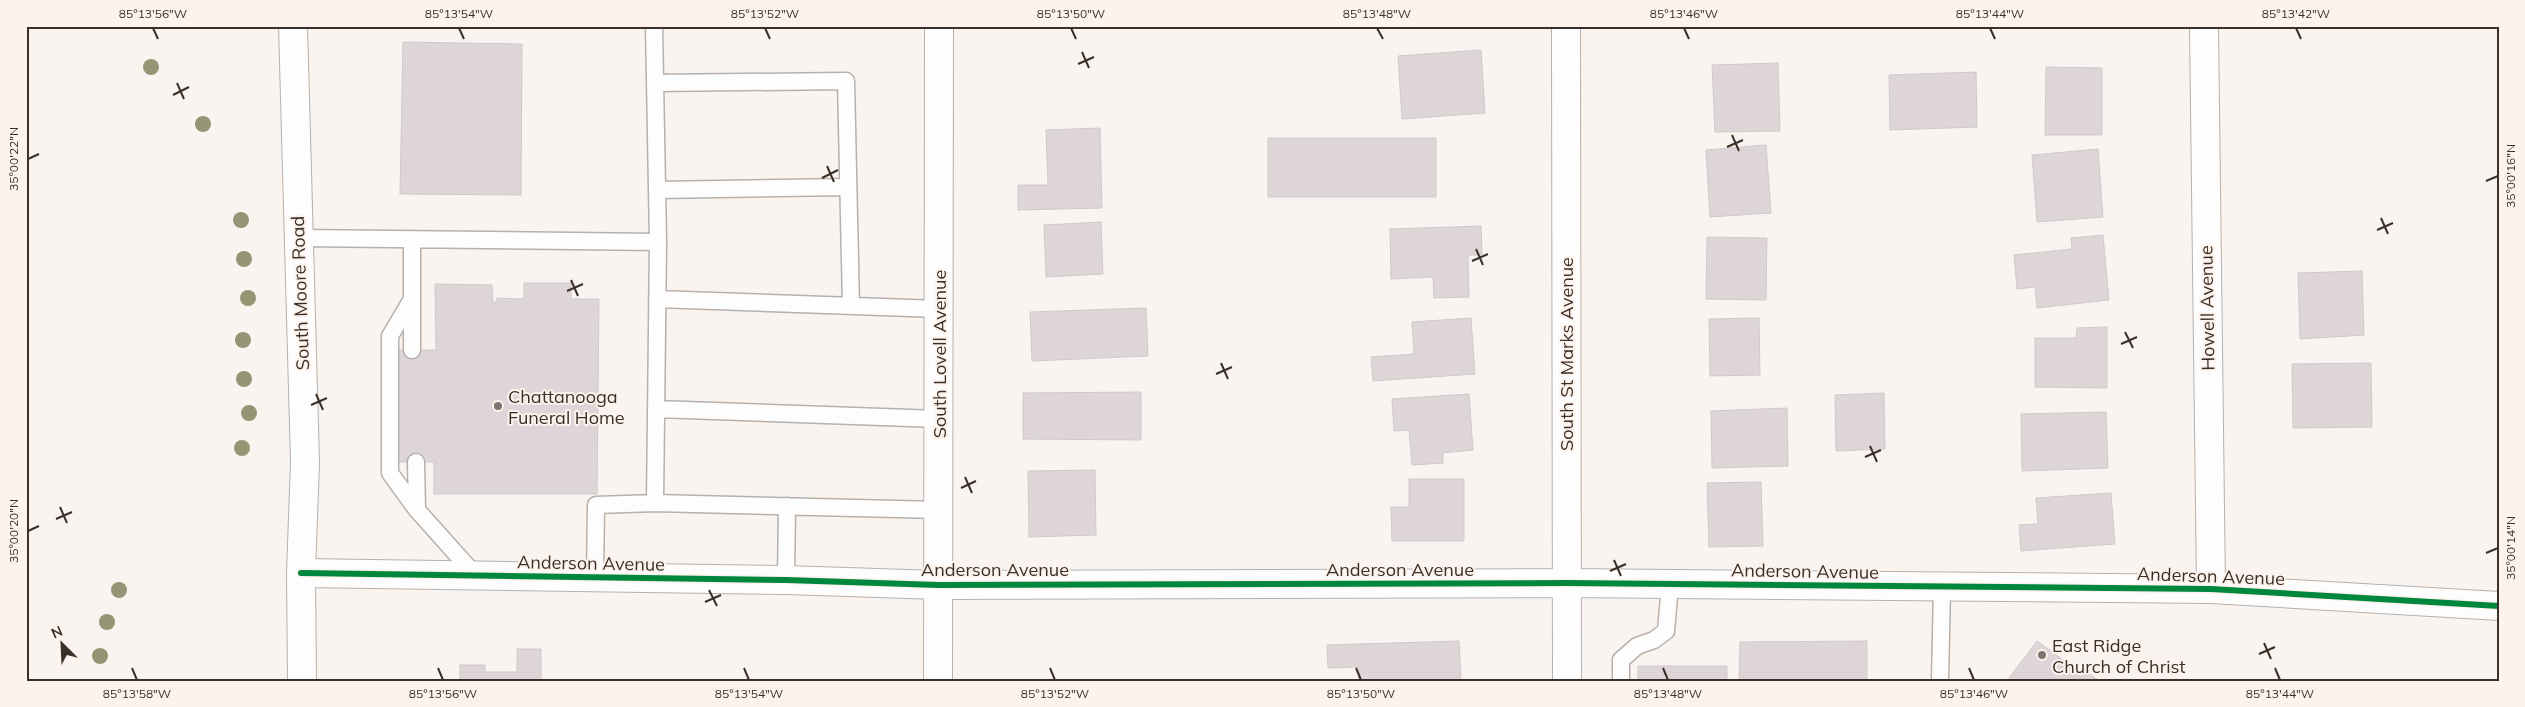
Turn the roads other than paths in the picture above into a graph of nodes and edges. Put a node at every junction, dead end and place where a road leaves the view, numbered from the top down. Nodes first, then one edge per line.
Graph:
1 (293, 26) edge
2 (654, 26) edge
3 (939, 26) edge
4 (1566, 26) edge
5 (2204, 26) edge
6 (655, 83) junction
7 (848, 187) junction
8 (657, 190) junction
9 (298, 238) junction
10 (412, 239) junction
11 (658, 242) junction
12 (412, 299) junction
13 (657, 299) junction
14 (851, 306) junction
15 (939, 309) junction
16 (412, 350) dead end
17 (656, 409) junction
18 (939, 419) junction
19 (416, 462) dead end
20 (655, 503) junction
21 (788, 506) junction
22 (416, 510) junction
23 (938, 510) junction
24 (301, 573) junction
25 (476, 576) junction
26 (595, 578) junction
27 (786, 580) junction
28 (1566, 584) junction
29 (1670, 584) junction
30 (938, 585) junction
31 (1942, 587) junction
32 (2211, 589) junction
33 (2499, 606) edge
34 (302, 681) edge
35 (938, 681) edge
36 (1567, 681) edge
37 (1621, 681) edge
38 (1940, 681) edge

1 - 9 street, South Moore Road
2 - 6 lane
3 - 15 street, South Lovell Avenue
4 - 28 street, South St Marks Avenue
5 - 32 street, Howell Avenue
6 - 7 lane
6 - 8 lane
7 - 8 lane
7 - 14 lane
8 - 11 lane
9 - 10 lane
9 - 24 street, South Moore Road
10 - 11 lane
10 - 12 lane
11 - 13 lane
12 - 16 lane
12 - 22 lane
13 - 14 lane
13 - 17 lane
14 - 15 lane
15 - 18 street, South Lovell Avenue
17 - 18 lane
17 - 20 lane
18 - 23 street, South Lovell Avenue
19 - 22 lane
20 - 21 lane
20 - 26 lane
21 - 23 lane
21 - 27 lane
22 - 25 lane
23 - 30 street, South Lovell Avenue
24 - 25 street, Anderson Avenue
24 - 34 street, South Moore Road
25 - 26 street, Anderson Avenue
26 - 27 street, Anderson Avenue
27 - 30 street, Anderson Avenue
28 - 29 street, Anderson Avenue
28 - 30 street, Anderson Avenue
28 - 36 street, South St Marks Avenue
29 - 31 street, Anderson Avenue
29 - 37 lane
30 - 35 street, South Lovell Avenue
31 - 32 street, Anderson Avenue
31 - 38 lane
32 - 33 street, Anderson Avenue

